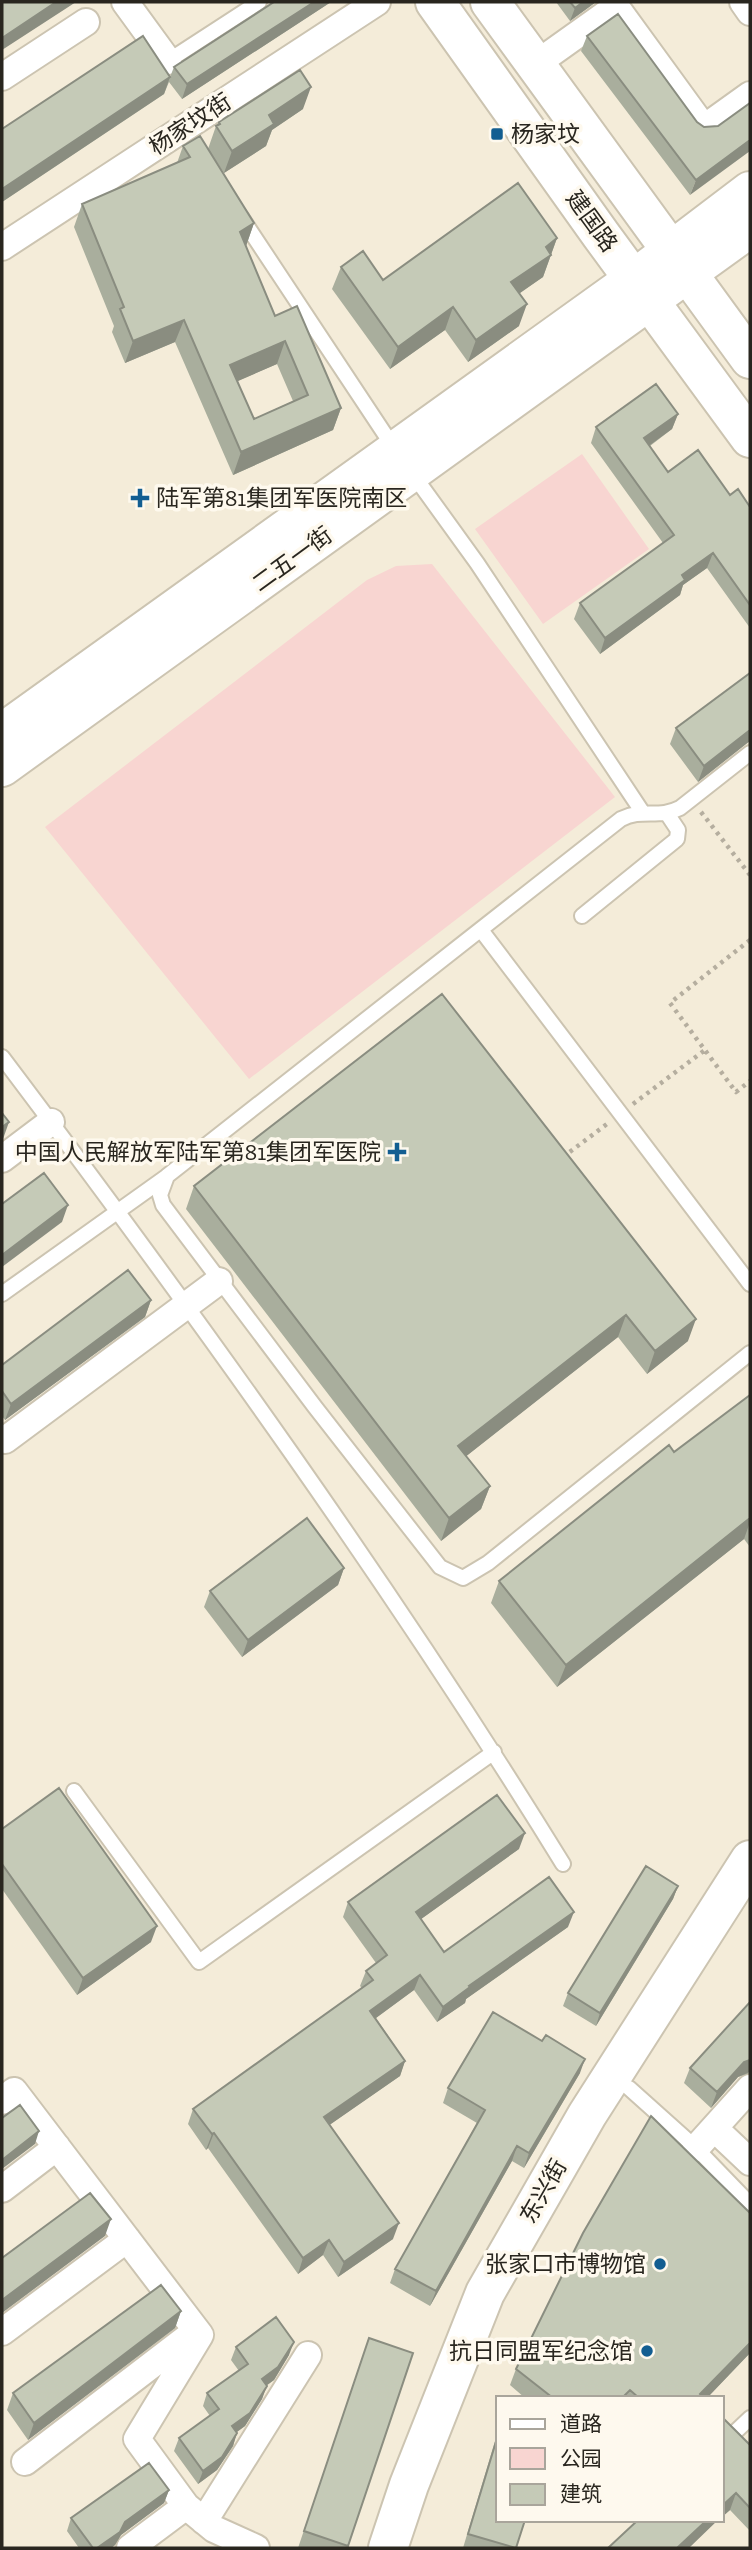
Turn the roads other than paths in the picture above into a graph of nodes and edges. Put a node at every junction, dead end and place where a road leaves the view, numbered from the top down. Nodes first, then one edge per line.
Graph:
1 (125, 2) edge
2 (259, 2) edge
3 (377, 2) edge
4 (435, 2) edge
5 (490, 2) edge
6 (743, 2) edge
7 (750, 12) edge
8 (86, 22) dead end
9 (168, 61) joint
10 (536, 64) junction
11 (2, 77) edge
12 (750, 95) edge
13 (750, 191) edge
14 (231, 202) edge
15 (750, 228) edge
16 (6, 236) edge
17 (680, 262) junction
18 (642, 290) junction
19 (750, 359) edge
20 (750, 438) edge
21 (404, 461) junction
22 (2, 733) edge
23 (750, 753) edge
24 (2, 767) edge
25 (643, 813) junction
26 (668, 815) junction
27 (582, 916) dead end
28 (481, 930) junction
29 (2, 1057) edge
30 (51, 1122) junction
31 (2, 1159) edge
32 (167, 1176) junction
33 (118, 1210) junction
34 (219, 1281) junction
35 (750, 1284) edge
36 (2, 1294) edge
37 (186, 1305) junction
38 (750, 1353) edge
39 (5, 1440) dead end
40 (494, 1752) junction
41 (74, 1791) dead end
42 (750, 1860) edge
43 (563, 1864) dead end
44 (750, 1896) edge
45 (629, 2088) junction
46 (750, 2088) edge
47 (2, 2101) edge
48 (714, 2127) junction
49 (57, 2147) junction
50 (696, 2148) junction
51 (750, 2162) edge
52 (2, 2189) edge
53 (750, 2204) edge
54 (127, 2239) junction
55 (197, 2330) junction
56 (2, 2332) edge
57 (308, 2355) dead end
58 (750, 2418) edge
59 (732, 2435) edge
60 (25, 2462) dead end
61 (195, 2514) junction
62 (249, 2547) edge
63 (130, 2548) edge
64 (388, 2548) edge
65 (411, 2548) edge

1 - 9 street
2 - 9 lane
3 - 16 street, 杨家坟街
4 - 18 main road, 建国路
5 - 10 main road, 建国路
6 - 7 street
8 - 11 street
10 - 12 street
10 - 17 main road, 建国路
13 - 17 main road
14 - 21 lane
15 - 17 main road
17 - 18 main road, 二五一街
17 - 19 main road, 建国路
18 - 20 main road, 建国路
18 - 21 main road, 二五一街
21 - 22 main road, 二五一街
21 - 24 main road, 二五一街
21 - 25 lane
23 - 26 lane
25 - 26 lane
25 - 28 lane
26 - 27 lane
28 - 32 lane
28 - 35 lane
29 - 30 lane
30 - 31 street
30 - 33 lane
32 - 33 lane
32 - 34 lane
33 - 36 lane
33 - 37 lane
34 - 37 street
34 - 38 lane
37 - 39 street
37 - 40 lane
40 - 41 lane
40 - 43 lane
42 - 64 main road, 东兴街
44 - 45 main road, 东兴街
45 - 50 lane
45 - 65 main road, 东兴街
46 - 48 street
47 - 49 street
48 - 50 street
48 - 51 street
49 - 52 street
49 - 54 street
50 - 53 lane
54 - 55 street
54 - 56 street
55 - 60 street
55 - 61 street
57 - 61 street
58 - 59 lane
61 - 62 street
61 - 63 street

